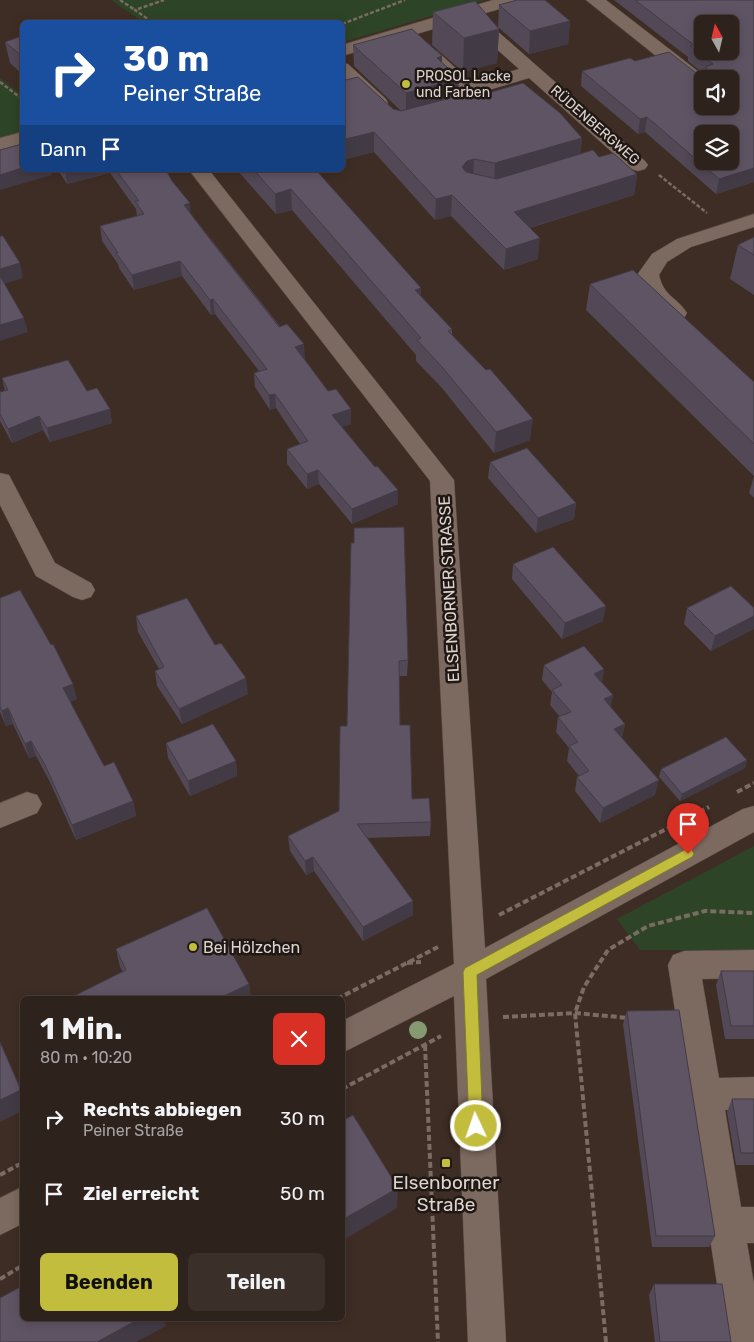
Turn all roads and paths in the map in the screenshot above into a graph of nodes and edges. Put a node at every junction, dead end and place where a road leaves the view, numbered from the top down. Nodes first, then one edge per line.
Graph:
1 (120, 0) edge
2 (164, 0) edge
3 (405, 0) edge
4 (511, 0) edge
5 (595, 0) edge
6 (135, 10) junction
7 (468, 14) junction
8 (149, 20) edge
9 (345, 23) edge
10 (406, 33) junction
11 (345, 50) edge
12 (345, 71) edge
13 (540, 77) junction
14 (694, 77) edge
15 (0, 82) edge
16 (475, 96) junction
17 (20, 98) edge
18 (437, 114) edge
19 (395, 118) edge
20 (20, 139) edge
21 (0, 144) edge
22 (622, 158) joint
23 (201, 172) edge
24 (754, 220) edge
25 (726, 229) junction
26 (693, 330) edge
27 (0, 481) edge
28 (82, 590) dead end
29 (754, 783) edge
30 (736, 792) dead end
31 (27, 804) dead end
32 (710, 806) dead end
33 (0, 816) edge
34 (754, 818) edge
35 (754, 913) edge
36 (469, 930) junction
37 (754, 964) edge
38 (470, 972) junction
39 (343, 996) edge
40 (575, 1013) junction
41 (634, 1018) edge
42 (471, 1019) junction
43 (345, 1036) edge
44 (345, 1087) edge
45 (754, 1093) edge
46 (705, 1094) junction
47 (20, 1164) edge
48 (0, 1175) edge
49 (20, 1206) edge
50 (0, 1217) edge
51 (740, 1225) edge
52 (20, 1267) edge
53 (0, 1279) edge
54 (438, 1342) edge
55 (487, 1342) edge
56 (606, 1342) edge
57 (744, 1342) edge

1 - 6 path
2 - 6 path
3 - 9 path
4 - 7 street
5 - 14 street
6 - 8 path
7 - 10 street
7 - 13 street, RÜDENBERGWEG
10 - 11 street
10 - 16 street
12 - 19 street
13 - 16 street
13 - 22 street, RÜDENBERGWEG
15 - 17 path
16 - 18 street
20 - 21 street
22 - 25 path, RÜDENBERGWEG
23 - 36 street, ELSENBORNER STRASSE
24 - 25 street
25 - 26 street
27 - 28 street
29 - 30 path
31 - 33 street
32 - 36 path
34 - 38 street
35 - 40 path
36 - 38 street, ELSENBORNER STRASSE
36 - 39 path
37 - 46 street
38 - 42 street, ELSENBORNER STRASSE
38 - 43 street
40 - 41 path
40 - 42 path
40 - 56 path
42 - 55 street, ELSENBORNER STRASSE
44 - 54 path
45 - 46 street
46 - 51 street
47 - 48 path
49 - 50 street
51 - 57 street
52 - 53 path

